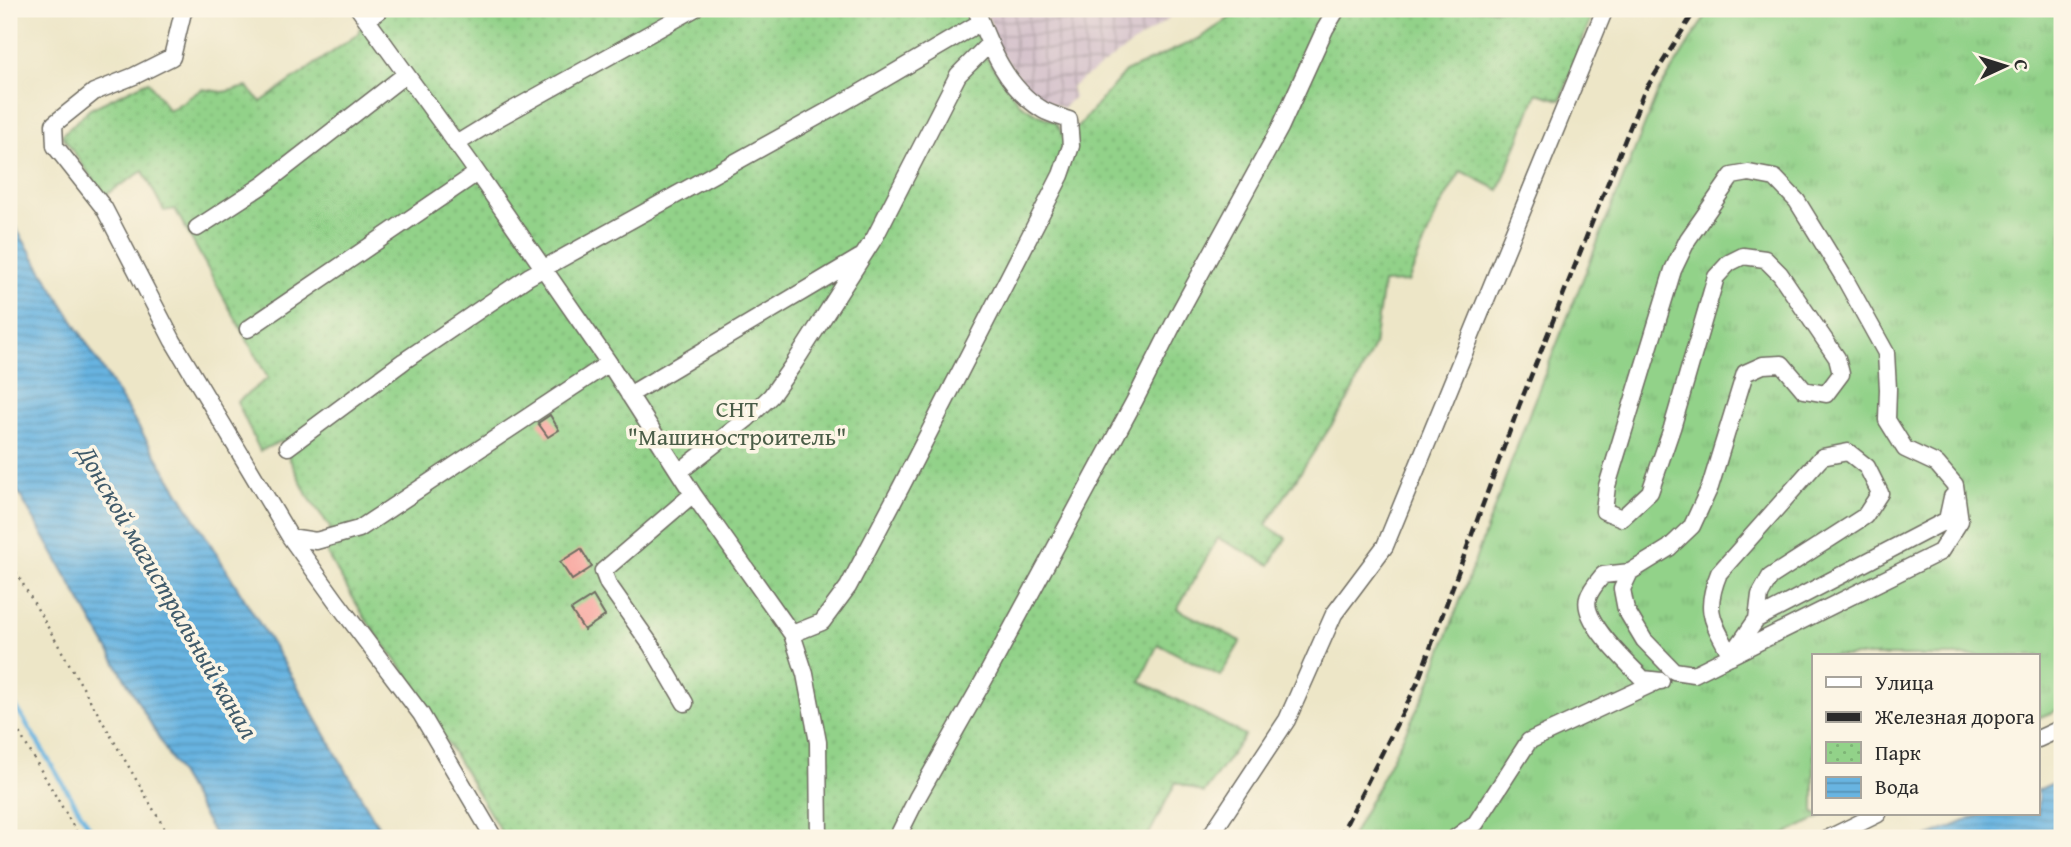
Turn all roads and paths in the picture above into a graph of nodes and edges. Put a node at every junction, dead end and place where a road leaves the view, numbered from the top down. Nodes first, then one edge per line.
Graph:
1 (186, 9) edge
2 (381, 9) edge
3 (694, 9) edge
4 (1337, 9) edge
5 (1605, 9) edge
6 (363, 14) edge
7 (979, 15) edge
8 (989, 44) junction
9 (406, 74) junction
10 (456, 144) junction
11 (477, 173) junction
12 (197, 228) dead end
13 (862, 257) junction
14 (544, 270) junction
15 (248, 329) dead end
16 (609, 363) junction
17 (629, 395) junction
18 (288, 447) dead end
19 (679, 472) junction
20 (1955, 485) junction
21 (693, 494) junction
22 (290, 537) junction
23 (9, 560) edge
24 (1630, 572) junction
25 (1757, 619) junction
26 (792, 634) junction
27 (1731, 656) junction
28 (1694, 674) junction
29 (1656, 682) junction
30 (685, 703) dead end
31 (9, 715) edge
32 (2062, 729) edge
33 (2039, 739) edge
34 (1874, 816) edge
35 (80, 838) edge
36 (170, 838) edge
37 (495, 838) edge
38 (819, 838) edge
39 (897, 838) edge
40 (1209, 838) edge
41 (1455, 838) edge
42 (1829, 838) edge

1 - 22 lane
2 - 6 lane
3 - 10 lane
4 - 39 lane
5 - 40 lane
6 - 9 lane
7 - 8 lane
7 - 14 lane
8 - 13 lane
8 - 26 lane
9 - 10 lane
9 - 12 lane
10 - 11 lane
11 - 14 lane
11 - 15 lane
13 - 17 lane
13 - 19 lane
14 - 16 lane
14 - 18 lane
16 - 17 lane
16 - 22 lane
17 - 19 lane
19 - 21 lane
20 - 24 lane
20 - 25 lane
20 - 27 lane
21 - 26 lane
21 - 30 lane
22 - 37 lane
23 - 36 path
24 - 28 lane
24 - 29 lane
25 - 27 lane
25 - 27 lane
26 - 38 lane
27 - 28 lane
28 - 29 lane
29 - 41 lane
31 - 35 path
32 - 33 lane
34 - 42 lane

